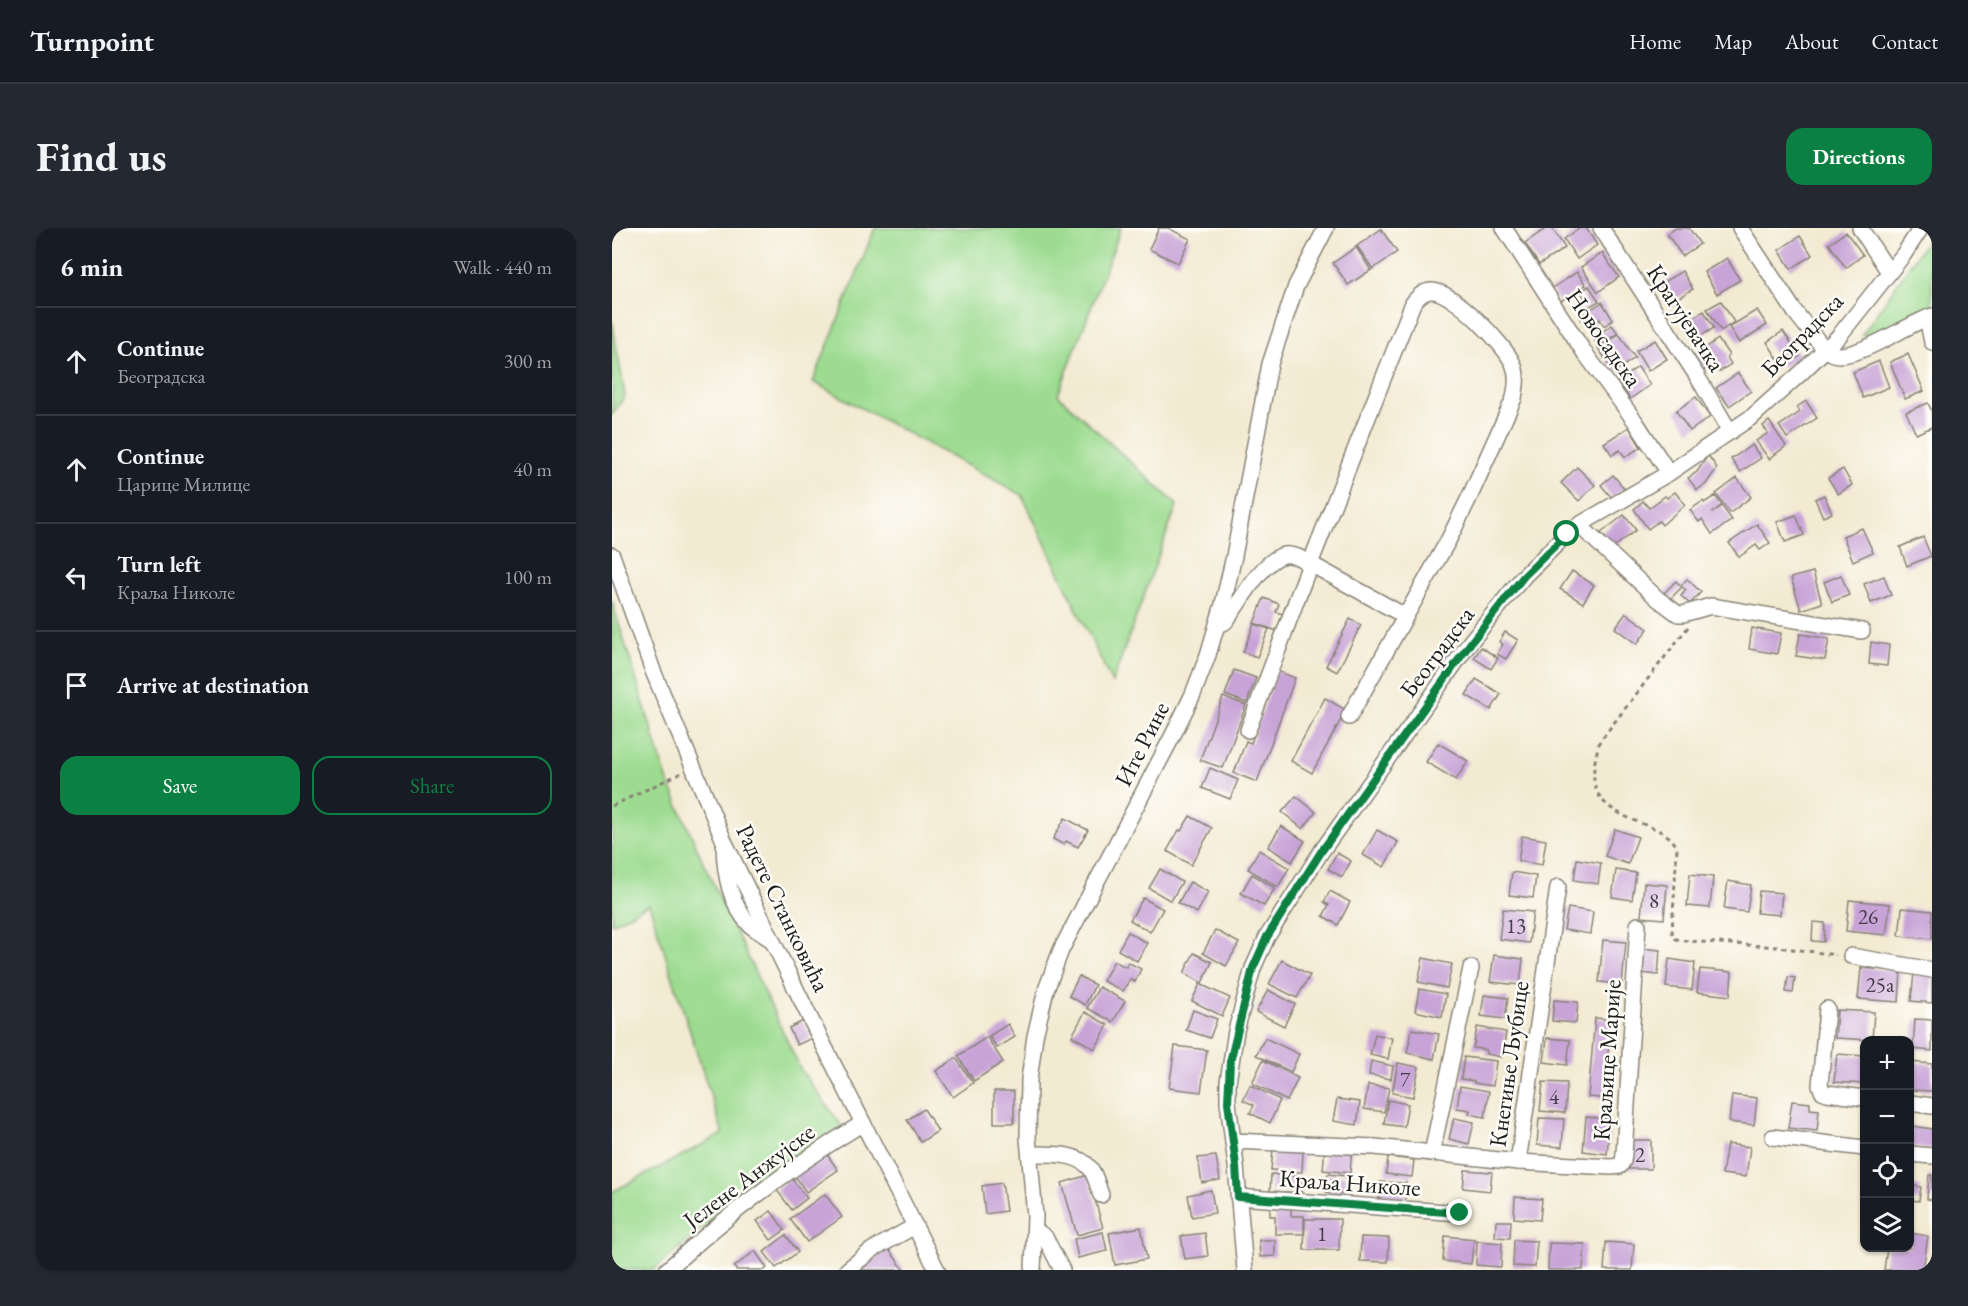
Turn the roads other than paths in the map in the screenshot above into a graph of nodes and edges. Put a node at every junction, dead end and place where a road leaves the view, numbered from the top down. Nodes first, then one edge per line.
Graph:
1 (1326, 228) edge
2 (1504, 228) edge
3 (1601, 228) edge
4 (1740, 228) edge
5 (1860, 228) edge
6 (1921, 228) edge
7 (1889, 272) junction
8 (1930, 317) edge
9 (1932, 342) edge
10 (1825, 350) junction
11 (1731, 432) junction
12 (1669, 473) junction
13 (1579, 525) junction
14 (612, 555) edge
15 (1310, 564) junction
16 (1405, 616) junction
17 (1218, 625) junction
18 (1862, 631) dead end
19 (1349, 717) dead end
20 (1248, 730) dead end
21 (1558, 887) dead end
22 (1638, 925) dead end
23 (1851, 956) road end
24 (1471, 968) dead end
25 (1932, 970) edge
26 (1827, 1009) dead end
27 (1860, 1097) edge
28 (1914, 1104) edge
29 (1932, 1106) edge
30 (863, 1123) junction
31 (1773, 1137) dead end
32 (1233, 1141) junction
33 (1860, 1148) edge
34 (1432, 1153) junction
35 (1030, 1154) junction
36 (1914, 1154) edge
37 (1932, 1156) edge
38 (1518, 1162) junction
39 (1101, 1196) dead end
40 (1238, 1197) junction
41 (1460, 1213) dead end
42 (915, 1226) junction
43 (1035, 1230) junction
44 (667, 1270) edge
45 (847, 1270) edge
46 (938, 1270) edge
47 (1033, 1270) edge
48 (1062, 1270) edge
49 (1245, 1270) edge

1 - 17 street, Ите Рине
2 - 12 street, Новосадска
3 - 11 street, Крагујевачка
4 - 10 street
5 - 7 street
6 - 7 street, Београдска
7 - 10 street, Београдска
8 - 9 street
8 - 10 street
10 - 11 street, Београдска
11 - 12 street, Београдска
12 - 13 street, Београдска
13 - 18 street
13 - 32 street, Београдска
14 - 30 street, Радете Станковића
15 - 16 street
15 - 16 street
15 - 17 street
15 - 20 street
16 - 19 street
17 - 35 street, Ите Рине
21 - 38 street, Кнегиње Љубице
22 - 38 street, Краљице Марије
23 - 25 street
24 - 34 street
26 - 27 street
28 - 29 street
30 - 42 street, Радете Станковића
30 - 44 street, Јелене Анжујске
31 - 33 street
32 - 34 street, Кнегиње Љубице
32 - 40 street, Београдска
34 - 38 street, Кнегиње Љубице
35 - 39 street
35 - 43 street, Ите Рине
36 - 37 street
40 - 41 street, Краља Николе
40 - 49 street, Београдска
42 - 45 street
42 - 46 street, Радете Станковића
43 - 47 street, Ите Рине
43 - 48 street

